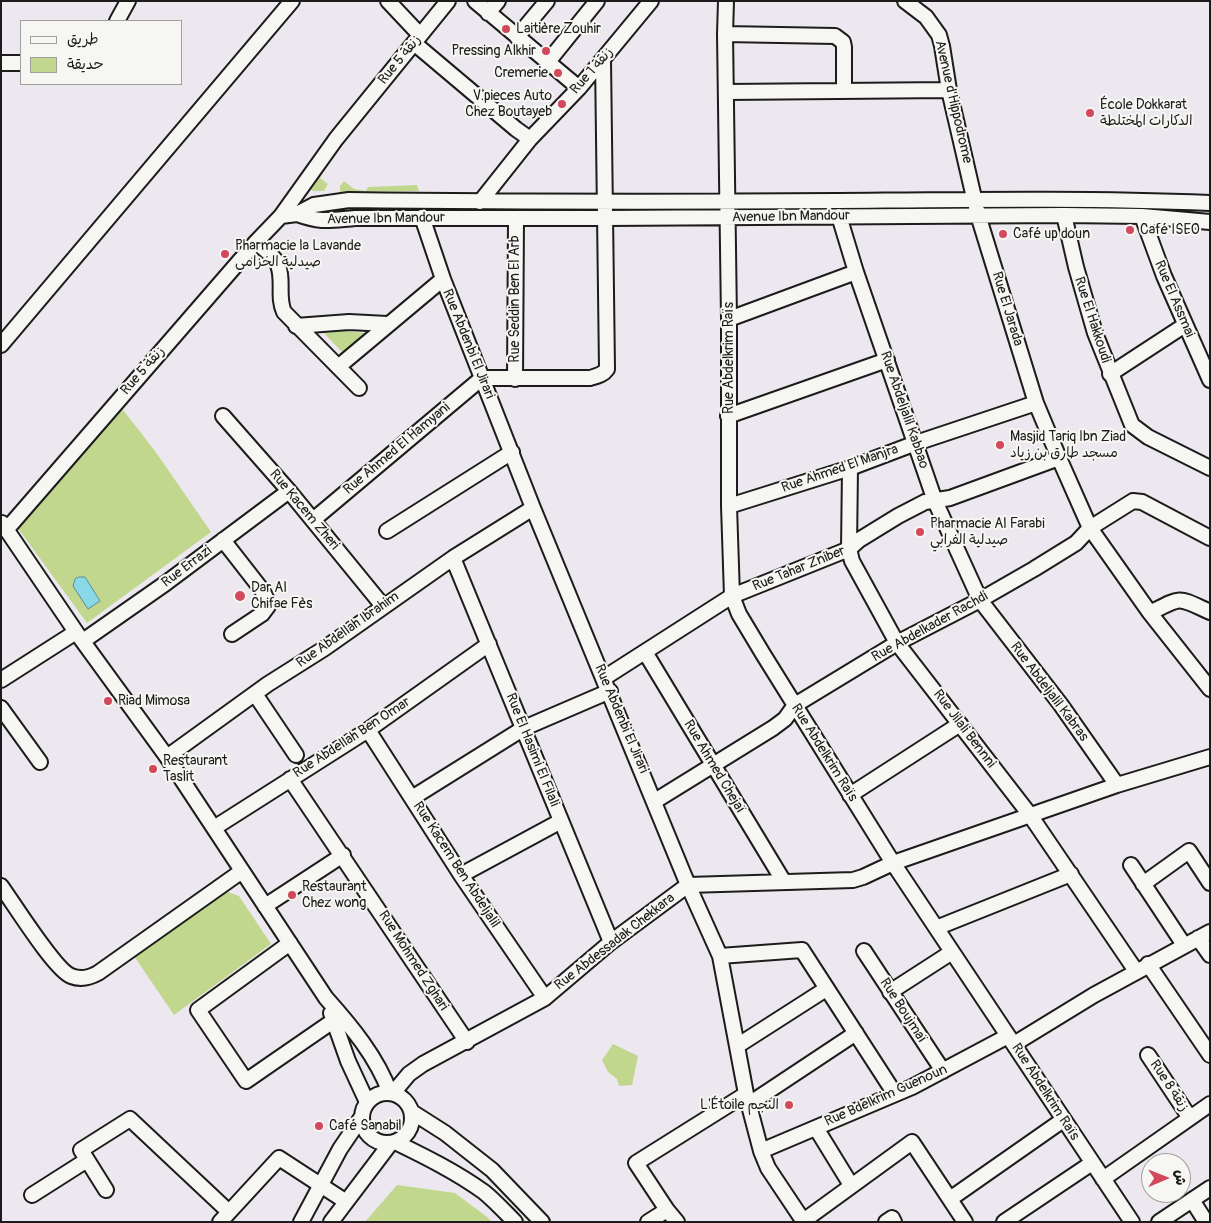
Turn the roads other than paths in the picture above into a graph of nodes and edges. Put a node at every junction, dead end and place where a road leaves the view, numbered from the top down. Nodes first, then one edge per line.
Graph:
1 (128, 1) edge
2 (292, 1) edge
3 (388, 1) edge
4 (448, 1) edge
5 (475, 1) edge
6 (498, 1) edge
7 (547, 1) edge
8 (597, 1) edge
9 (651, 1) edge
10 (726, 1) edge
11 (905, 1) edge
12 (488, 13) junction
13 (118, 20) edge
14 (725, 34) junction
15 (517, 37) junction
16 (417, 39) junction
17 (603, 60) junction
18 (547, 62) junction
19 (1, 63) edge
20 (20, 63) edge
21 (579, 88) junction
22 (950, 90) junction
23 (844, 91) junction
24 (726, 92) junction
25 (530, 139) junction
26 (974, 199) junction
27 (727, 201) junction
28 (480, 202) junction
29 (605, 202) junction
30 (1210, 203) edge
31 (297, 214) junction
32 (978, 215) junction
33 (1064, 215) junction
34 (281, 216) junction
35 (839, 216) junction
36 (1142, 216) junction
37 (728, 217) junction
38 (422, 218) junction
39 (516, 218) junction
40 (606, 218) junction
41 (1210, 222) edge
42 (256, 242) junction
43 (856, 272) junction
44 (443, 279) junction
45 (729, 319) junction
46 (387, 324) junction
47 (296, 326) junction
48 (1185, 326) junction
49 (1, 345) edge
50 (887, 360) junction
51 (338, 367) junction
52 (1110, 374) junction
53 (482, 378) junction
54 (514, 379) junction
55 (1210, 380) edge
56 (359, 388) dead end
57 (1036, 404) junction
58 (223, 416) dead end
59 (728, 416) junction
60 (916, 444) junction
61 (512, 452) junction
62 (1058, 458) junction
63 (850, 468) junction
64 (1210, 468) edge
65 (289, 491) junction
66 (935, 500) junction
67 (729, 506) junction
68 (533, 508) junction
69 (312, 520) junction
70 (4, 526) edge
71 (1090, 528) junction
72 (387, 531) dead end
73 (1210, 538) edge
74 (223, 540) junction
75 (849, 550) junction
76 (453, 558) junction
77 (732, 596) junction
78 (980, 600) junction
79 (383, 606) junction
80 (1210, 612) edge
81 (1150, 613) junction
82 (232, 634) dead end
83 (80, 636) junction
84 (897, 643) junction
85 (489, 644) junction
86 (646, 652) junction
87 (604, 678) junction
88 (1, 680) edge
89 (1210, 689) edge
90 (610, 691) junction
91 (255, 694) junction
92 (794, 705) junction
93 (1, 708) edge
94 (960, 724) junction
95 (524, 728) junction
96 (368, 730) junction
97 (167, 756) junction
98 (296, 756) dead end
99 (1210, 757) edge
100 (40, 762) dead end
101 (712, 765) junction
102 (290, 779) junction
103 (1117, 785) junction
104 (850, 795) junction
105 (412, 798) junction
106 (655, 801) junction
107 (1030, 815) junction
108 (561, 821) junction
109 (214, 828) junction
110 (343, 855) junction
111 (893, 863) junction
112 (1131, 865) dead end
113 (242, 872) junction
114 (1071, 874) junction
115 (461, 875) junction
116 (784, 882) junction
117 (1210, 883) edge
118 (1143, 884) junction
119 (688, 885) junction
120 (1, 886) edge
121 (265, 906) junction
122 (936, 928) junction
123 (1204, 935) edge
124 (611, 942) junction
125 (290, 943) junction
126 (1184, 945) junction
127 (864, 951) dead end
128 (952, 952) junction
129 (720, 956) junction
130 (1210, 956) edge
131 (1142, 968) junction
132 (826, 989) junction
133 (890, 992) junction
134 (326, 998) junction
135 (545, 998) junction
136 (333, 1020) junction
137 (856, 1033) junction
138 (1011, 1040) junction
139 (466, 1042) junction
140 (737, 1046) junction
141 (1148, 1055) dead end
142 (1210, 1055) edge
143 (943, 1070) junction
144 (392, 1093) junction
145 (895, 1094) junction
146 (748, 1099) junction
147 (367, 1102) junction
148 (1210, 1104) edge
149 (412, 1112) junction
150 (361, 1118) junction
151 (1190, 1118) junction
152 (1063, 1120) junction
153 (816, 1128) junction
154 (392, 1143) junction
155 (761, 1151) junction
156 (87, 1160) junction
157 (1092, 1163) junction
158 (1103, 1179) junction
159 (321, 1184) junction
160 (851, 1185) junction
161 (1210, 1188) edge
162 (106, 1190) dead end
163 (32, 1195) dead end
164 (950, 1199) junction
165 (1192, 1200) junction
166 (345, 1201) junction
167 (667, 1210) junction
168 (225, 1217) edge
169 (803, 1221) edge
170 (301, 1222) edge
171 (330, 1222) edge
172 (515, 1222) edge
173 (542, 1222) edge
174 (648, 1222) edge
175 (677, 1222) edge
176 (886, 1222) edge
177 (894, 1222) edge
178 (965, 1222) edge
179 (1004, 1222) edge
180 (1132, 1222) edge
181 (1159, 1222) edge
182 (1206, 1222) edge

1 - 13 street
2 - 49 street
3 - 16 street
4 - 16 street, Rue 5 زنقة
5 - 12 street
6 - 12 street
7 - 15 street
8 - 18 street
9 - 17 street, Rue 1 زنقة
10 - 14 street, Rue Abdelkrim Raïs
11 - 22 street, Avenue d'Hippodrome
12 - 15 street
14 - 23 street
14 - 24 street, Rue Abdelkrim Raïs
15 - 18 street
16 - 25 street
16 - 34 street, Rue 5 زنقة
17 - 21 street, Rue 1 زنقة
17 - 29 street
18 - 21 street
19 - 20 street
21 - 25 street, Rue 1 زنقة
22 - 23 street
22 - 26 street, Avenue d'Hippodrome
23 - 24 street
24 - 27 street, Rue Abdelkrim Raïs
25 - 28 street, Rue 1 زنقة
26 - 27 street, Avenue Ibn Mandour
26 - 30 street, Avenue Ibn Mandour
26 - 32 street, Avenue d'Hippodrome
27 - 29 street, Avenue Ibn Mandour
27 - 37 street, Rue Abdelkrim Raïs
28 - 29 street, Avenue Ibn Mandour
28 - 31 street, Avenue Ibn Mandour
29 - 40 street
31 - 34 street
31 - 38 street, Avenue Ibn Mandour
32 - 33 street, Avenue Ibn Mandour
32 - 35 street, Avenue Ibn Mandour
32 - 57 street, Rue El Jarada
33 - 36 street, Avenue Ibn Mandour
33 - 52 street, Rue El Hakkoudi
34 - 42 street, Rue 5 زنقة
35 - 37 street, Avenue Ibn Mandour
35 - 43 street, Rue Abdeljalil Kabbao
36 - 41 street, Avenue Ibn Mandour
36 - 48 street, Rue El Assmai
37 - 40 street, Avenue Ibn Mandour
37 - 45 street, Rue Abdelkrim Raïs
38 - 39 street, Avenue Ibn Mandour
38 - 44 street, Rue Abdenbi El Jirari
39 - 40 street, Avenue Ibn Mandour
39 - 54 street, Rue Seddin Ben El Arb
40 - 54 street
42 - 47 street
42 - 70 street, Rue 5 زنقة
43 - 45 street
43 - 50 street, Rue Abdeljalil Kabbao
44 - 46 street
44 - 53 street, Rue Abdenbi El Jirari
45 - 59 street, Rue Abdelkrim Raïs
46 - 47 street
46 - 51 street
47 - 51 street
48 - 52 street
48 - 55 street, Rue El Assmai
50 - 59 street
50 - 60 street, Rue Abdeljalil Kabbao
51 - 56 street
52 - 64 street, Rue El Hakkoudi
53 - 54 street
53 - 61 street, Rue Abdenbi El Jirari
53 - 69 street, Rue Ahmed El Hamyani
57 - 60 street, Rue Ahmed El Manjra
57 - 62 street, Rue El Jarada
58 - 65 street, Rue Kacem Zheri
59 - 67 street, Rue Abdelkrim Raïs
60 - 63 street, Rue Ahmed El Manjra
60 - 66 street, Rue Abdeljalil Kabbao
61 - 68 street, Rue Abdenbi El Jirari
61 - 72 street
62 - 66 street, Rue Tahar Zniber
62 - 71 street, Rue El Jarada
63 - 67 street, Rue Ahmed El Manjra
63 - 75 street, Rue Jilali Bennni
65 - 69 street, Rue Kacem Zheri
65 - 74 street, Rue Errazi
66 - 75 street, Rue Tahar Zniber
66 - 78 street, Rue Abdeljalil Kabbao
67 - 77 street, Rue Abdelkrim Raïs
68 - 76 street, Rue Abdellah Ibrahim
68 - 87 street, Rue Abdenbi El Jirari
69 - 79 street, Rue Kacem Zheri
70 - 83 street
71 - 73 street, Rue Abdelkader Rachdi
71 - 78 street, Rue Abdelkader Rachdi
71 - 81 street, Rue El Jarada
74 - 82 street
74 - 83 street, Rue Errazi
75 - 77 street, Rue Tahar Zniber
75 - 84 street, Rue Jilali Bennni
76 - 79 street, Rue Abdellah Ibrahim
76 - 85 street, Rue El Hasimi El Filali
77 - 86 street, Rue Tahar Zniber
77 - 92 street, Rue Abdelkrim Raïs
78 - 84 street, Rue Abdelkader Rachdi
78 - 103 street, Rue Abdeljalil Kabras
79 - 91 street, Rue Abdellah Ibrahim
80 - 81 street
81 - 89 street, Rue El Jarada
83 - 88 street, Rue Errazi
83 - 97 street
84 - 92 street, Rue Abdelkader Rachdi
84 - 94 street, Rue Jilali Bennni
85 - 95 street, Rue El Hasimi El Filali
85 - 96 street, Rue Abdellah Ben Omar
86 - 87 street, Rue Tahar Zniber
86 - 101 street, Rue Ahmed Chejaï
87 - 90 street, Rue Abdenbi El Jirari
90 - 95 street
90 - 106 street, Rue Abdenbi El Jirari
91 - 97 street, Rue Abdellah Ibrahim
91 - 98 street
92 - 101 street, Rue Abdelkader Rachdi
92 - 104 street, Rue Abdelkrim Raïs
93 - 100 street
94 - 104 street
94 - 107 street, Rue Jilali Bennni
95 - 105 street
95 - 108 street, Rue El Hasimi El Filali
96 - 102 street, Rue Abdellah Ben Omar
96 - 105 street, Rue Kacem Ben Abdeljalil
97 - 109 street
99 - 103 street, Rue Abdessadak Chekkara
101 - 106 street, Rue Abdelkader Rachdi
101 - 116 street, Rue Ahmed Chejaï
102 - 109 street, Rue Abdellah Ben Omar
102 - 110 street, Rue Mohmed Zghari
103 - 107 street, Rue Abdessadak Chekkara
104 - 111 street, Rue Abdelkrim Raïs
105 - 115 street, Rue Kacem Ben Abdeljalil
106 - 119 street, Rue Abdenbi El Jirari
107 - 111 street, Rue Abdessadak Chekkara
107 - 114 street, Rue Jilali Bennni
108 - 115 street
108 - 124 street, Rue El Hasimi El Filali
109 - 113 street
110 - 121 street
110 - 139 street, Rue Mohmed Zghari
111 - 116 street, Rue Abdessadak Chekkara
111 - 122 street, Rue Abdelkrim Raïs
112 - 118 street
113 - 120 street
113 - 121 street
114 - 122 street
114 - 131 street, Rue Jilali Bennni
115 - 135 street, Rue Kacem Ben Abdeljalil
116 - 119 street, Rue Abdessadak Chekkara
117 - 118 street
118 - 126 street
119 - 124 street, Rue Abdessadak Chekkara
119 - 129 street, Rue Abdenbi El Jirari
121 - 125 street
122 - 128 street, Rue Abdelkrim Raïs
123 - 126 street, Rue Bdelkrim Guenoun
123 - 130 street
124 - 135 street, Rue Abdessadak Chekkara
125 - 134 street
125 - 136 street
126 - 131 street, Rue Bdelkrim Guenoun
127 - 133 street, Rue Boujmaï
128 - 133 street
128 - 138 street, Rue Abdelkrim Raïs
129 - 132 street
129 - 140 street, Rue Abdenbi El Jirari
131 - 138 street, Rue Bdelkrim Guenoun
131 - 142 street, Rue Jilali Bennni
132 - 137 street
132 - 140 street
133 - 143 street, Rue Boujmaï
134 - 136 street
134 - 144 street
135 - 139 street, Rue Abdessadak Chekkara
136 - 147 street
137 - 145 street
137 - 146 street
138 - 143 street, Rue Bdelkrim Guenoun
138 - 152 street, Rue Abdelkrim Raïs
139 - 144 street, Rue Abdessadak Chekkara
140 - 146 street, Rue Abdenbi El Jirari
141 - 151 street, Rue 8 زنقة
143 - 145 street, Rue Bdelkrim Guenoun
144 - 147 street
144 - 149 street
145 - 153 street, Rue Bdelkrim Guenoun
146 - 155 street, Rue Abdenbi El Jirari
146 - 167 street
147 - 150 street
148 - 151 street
149 - 154 street
149 - 173 street
150 - 154 street
150 - 159 street
151 - 158 street
152 - 157 street, Rue Abdelkrim Raïs
152 - 164 street
153 - 155 street, Rue Bdelkrim Guenoun
153 - 160 street
154 - 166 street
154 - 172 street
155 - 169 street, Rue Abdenbi El Jirari
156 - 162 street
156 - 163 street
156 - 168 street
157 - 158 street, Rue Abdelkrim Raïs
157 - 179 street
158 - 180 street, Rue Abdelkrim Raïs
159 - 166 street
159 - 168 street
159 - 170 street
160 - 164 street
160 - 169 street
161 - 165 street
164 - 178 street
165 - 181 street
165 - 182 street
166 - 171 street
167 - 174 street
167 - 175 street
176 - 177 street

